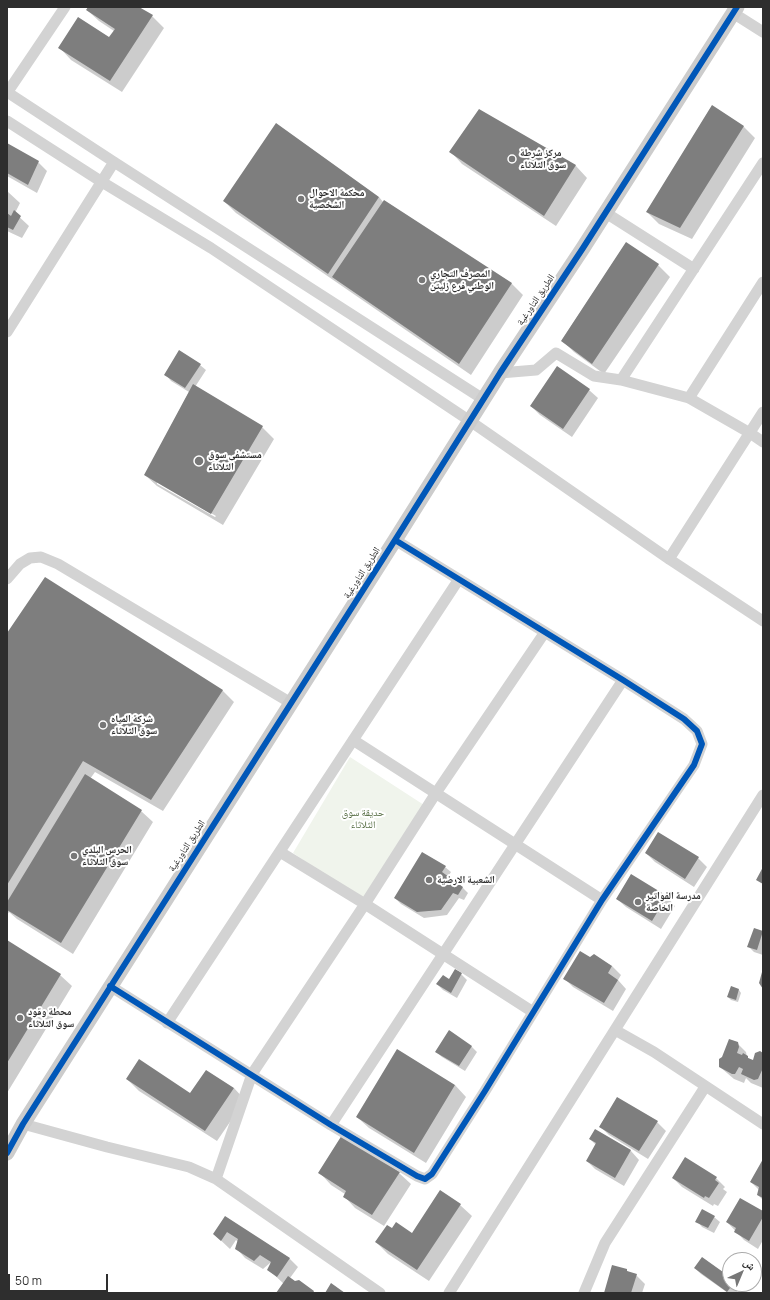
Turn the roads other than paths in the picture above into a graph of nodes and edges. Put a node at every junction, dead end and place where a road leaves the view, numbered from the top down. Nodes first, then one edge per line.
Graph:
1 (65, 7) edge
2 (735, 10) edge
3 (763, 32) edge
4 (7, 92) edge
5 (7, 121) edge
6 (114, 162) junction
7 (763, 164) edge
8 (102, 182) junction
9 (606, 213) junction
10 (694, 269) junction
11 (763, 282) edge
12 (7, 332) edge
13 (500, 372) junction
14 (621, 380) junction
15 (689, 398) junction
16 (483, 399) junction
17 (763, 412) edge
18 (470, 421) junction
19 (750, 433) junction
20 (763, 442) edge
21 (395, 540) junction
22 (669, 559) junction
23 (7, 579) edge
24 (458, 579) junction
25 (763, 620) edge
26 (545, 632) junction
27 (623, 680) junction
28 (291, 703) junction
29 (353, 740) junction
30 (436, 793) junction
31 (763, 795) edge
32 (516, 845) junction
33 (280, 852) junction
34 (602, 900) junction
35 (365, 904) junction
36 (443, 955) junction
37 (110, 986) junction
38 (533, 1012) junction
39 (167, 1023) junction
40 (615, 1030) junction
41 (252, 1074) junction
42 (705, 1087) junction
43 (23, 1124) junction
44 (763, 1124) edge
45 (331, 1125) junction
46 (7, 1153) edge
47 (216, 1179) junction
48 (380, 1293) edge
49 (449, 1293) edge
50 (584, 1293) edge

1 - 4 street
2 - 3 street
2 - 9 street, الطريق التاورغية
4 - 6 street
5 - 8 street
6 - 8 street
6 - 16 street
7 - 10 street
8 - 12 street
8 - 18 street
9 - 10 street
9 - 13 street, الطريق التاورغية
10 - 14 street
11 - 15 street
13 - 14 street
13 - 16 street, الطريق التاورغية
14 - 15 street
15 - 19 street
16 - 18 street, الطريق التاورغية
17 - 19 street
18 - 21 street, الطريق التاورغية
18 - 22 street
19 - 20 street
19 - 22 street
21 - 24 street
21 - 28 street, الطريق التاورغية
22 - 25 street
23 - 28 street
24 - 26 street
24 - 29 street
26 - 27 street
26 - 30 street
27 - 32 street
27 - 34 street
28 - 37 street, الطريق التاورغية
29 - 30 street
29 - 33 street
30 - 32 street
30 - 35 street
31 - 40 street
32 - 34 street
32 - 36 street
33 - 35 street
33 - 39 street
34 - 38 street
35 - 36 street
35 - 41 street
36 - 38 street
36 - 45 street
37 - 39 street
37 - 43 street, الطريق التاورغية
38 - 45 street
39 - 41 street
40 - 42 street
40 - 49 street
41 - 45 street
41 - 47 street
42 - 44 street
42 - 50 street
43 - 46 street, الطريق التاورغية
43 - 47 street
47 - 48 street

